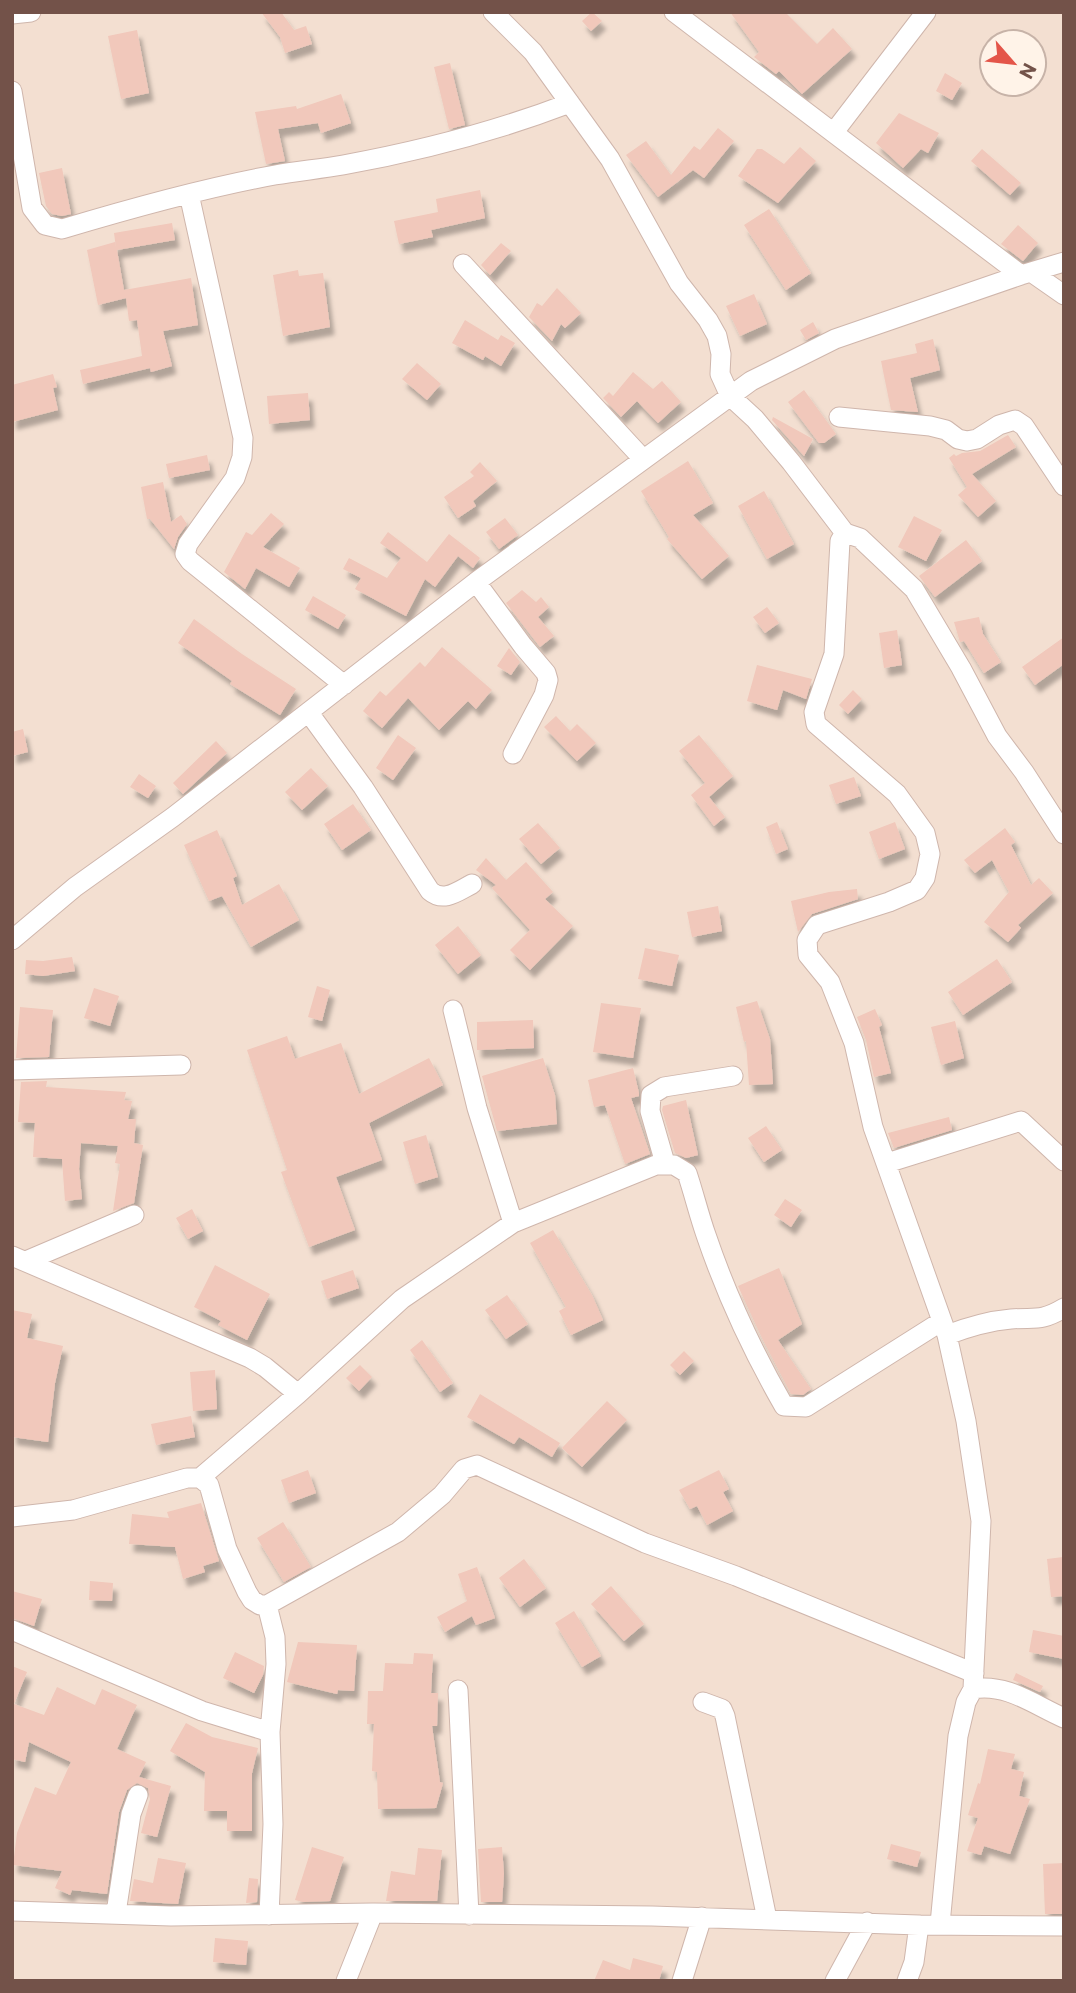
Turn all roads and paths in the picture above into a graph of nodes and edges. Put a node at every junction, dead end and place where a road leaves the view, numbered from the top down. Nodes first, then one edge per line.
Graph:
1 (31, 12) edge
2 (493, 12) edge
3 (926, 12) edge
4 (12, 15) edge
5 (684, 15) edge
6 (12, 92) edge
7 (570, 103) junction
8 (834, 132) junction
9 (189, 194) junction
10 (1064, 262) edge
11 (463, 264) dead end
12 (1026, 273) junction
13 (1064, 295) edge
14 (730, 396) junction
15 (839, 417) dead end
16 (643, 459) junction
17 (1064, 486) edge
18 (845, 533) junction
19 (476, 582) junction
20 (344, 685) junction
21 (309, 713) junction
22 (513, 754) dead end
23 (1064, 834) edge
24 (472, 884) dead end
25 (12, 940) edge
26 (453, 1010) dead end
27 (181, 1065) dead end
28 (12, 1070) edge
29 (733, 1076) dead end
30 (1064, 1161) edge
31 (666, 1163) junction
32 (887, 1163) junction
33 (134, 1215) dead end
34 (513, 1223) junction
35 (19, 1259) edge
36 (1064, 1308) edge
37 (945, 1328) junction
38 (298, 1394) junction
39 (200, 1478) junction
40 (12, 1517) edge
41 (267, 1605) junction
42 (12, 1630) edge
43 (973, 1681) junction
44 (458, 1690) dead end
45 (703, 1702) dead end
46 (1064, 1718) edge
47 (270, 1732) junction
48 (138, 1795) dead end
49 (12, 1911) edge
50 (116, 1913) junction
51 (373, 1913) junction
52 (269, 1915) junction
53 (469, 1915) junction
54 (702, 1917) junction
55 (767, 1919) junction
56 (867, 1922) junction
57 (940, 1924) junction
58 (919, 1925) junction
59 (1064, 1926) edge
60 (346, 1981) edge
61 (682, 1981) edge
62 (835, 1981) edge
63 (908, 1981) edge

1 - 4 street
2 - 7 street
3 - 8 street
5 - 8 street
6 - 9 street
7 - 9 street
7 - 14 street
8 - 12 street
9 - 20 street
10 - 12 street
11 - 16 street
12 - 13 street
12 - 14 street
14 - 16 street
14 - 18 street
15 - 17 street
16 - 19 street
18 - 23 street
18 - 32 street
19 - 20 street
19 - 22 street
20 - 21 street
21 - 24 street
21 - 25 street
26 - 34 street
27 - 28 street
29 - 31 street
30 - 32 street
31 - 34 street
31 - 37 street
32 - 37 street
33 - 35 street
34 - 38 street
35 - 38 street
36 - 37 street
37 - 43 street
38 - 39 street
39 - 40 street
39 - 41 street
41 - 43 street
41 - 47 street
42 - 47 street
43 - 46 street
43 - 57 street
44 - 53 street
45 - 55 street
47 - 52 street
48 - 50 street
49 - 50 street
50 - 52 street
51 - 52 street
51 - 53 street
51 - 60 street
53 - 54 street
54 - 55 street
54 - 61 street
55 - 56 street
56 - 58 street
56 - 62 street
57 - 58 street
57 - 59 street
58 - 63 street

